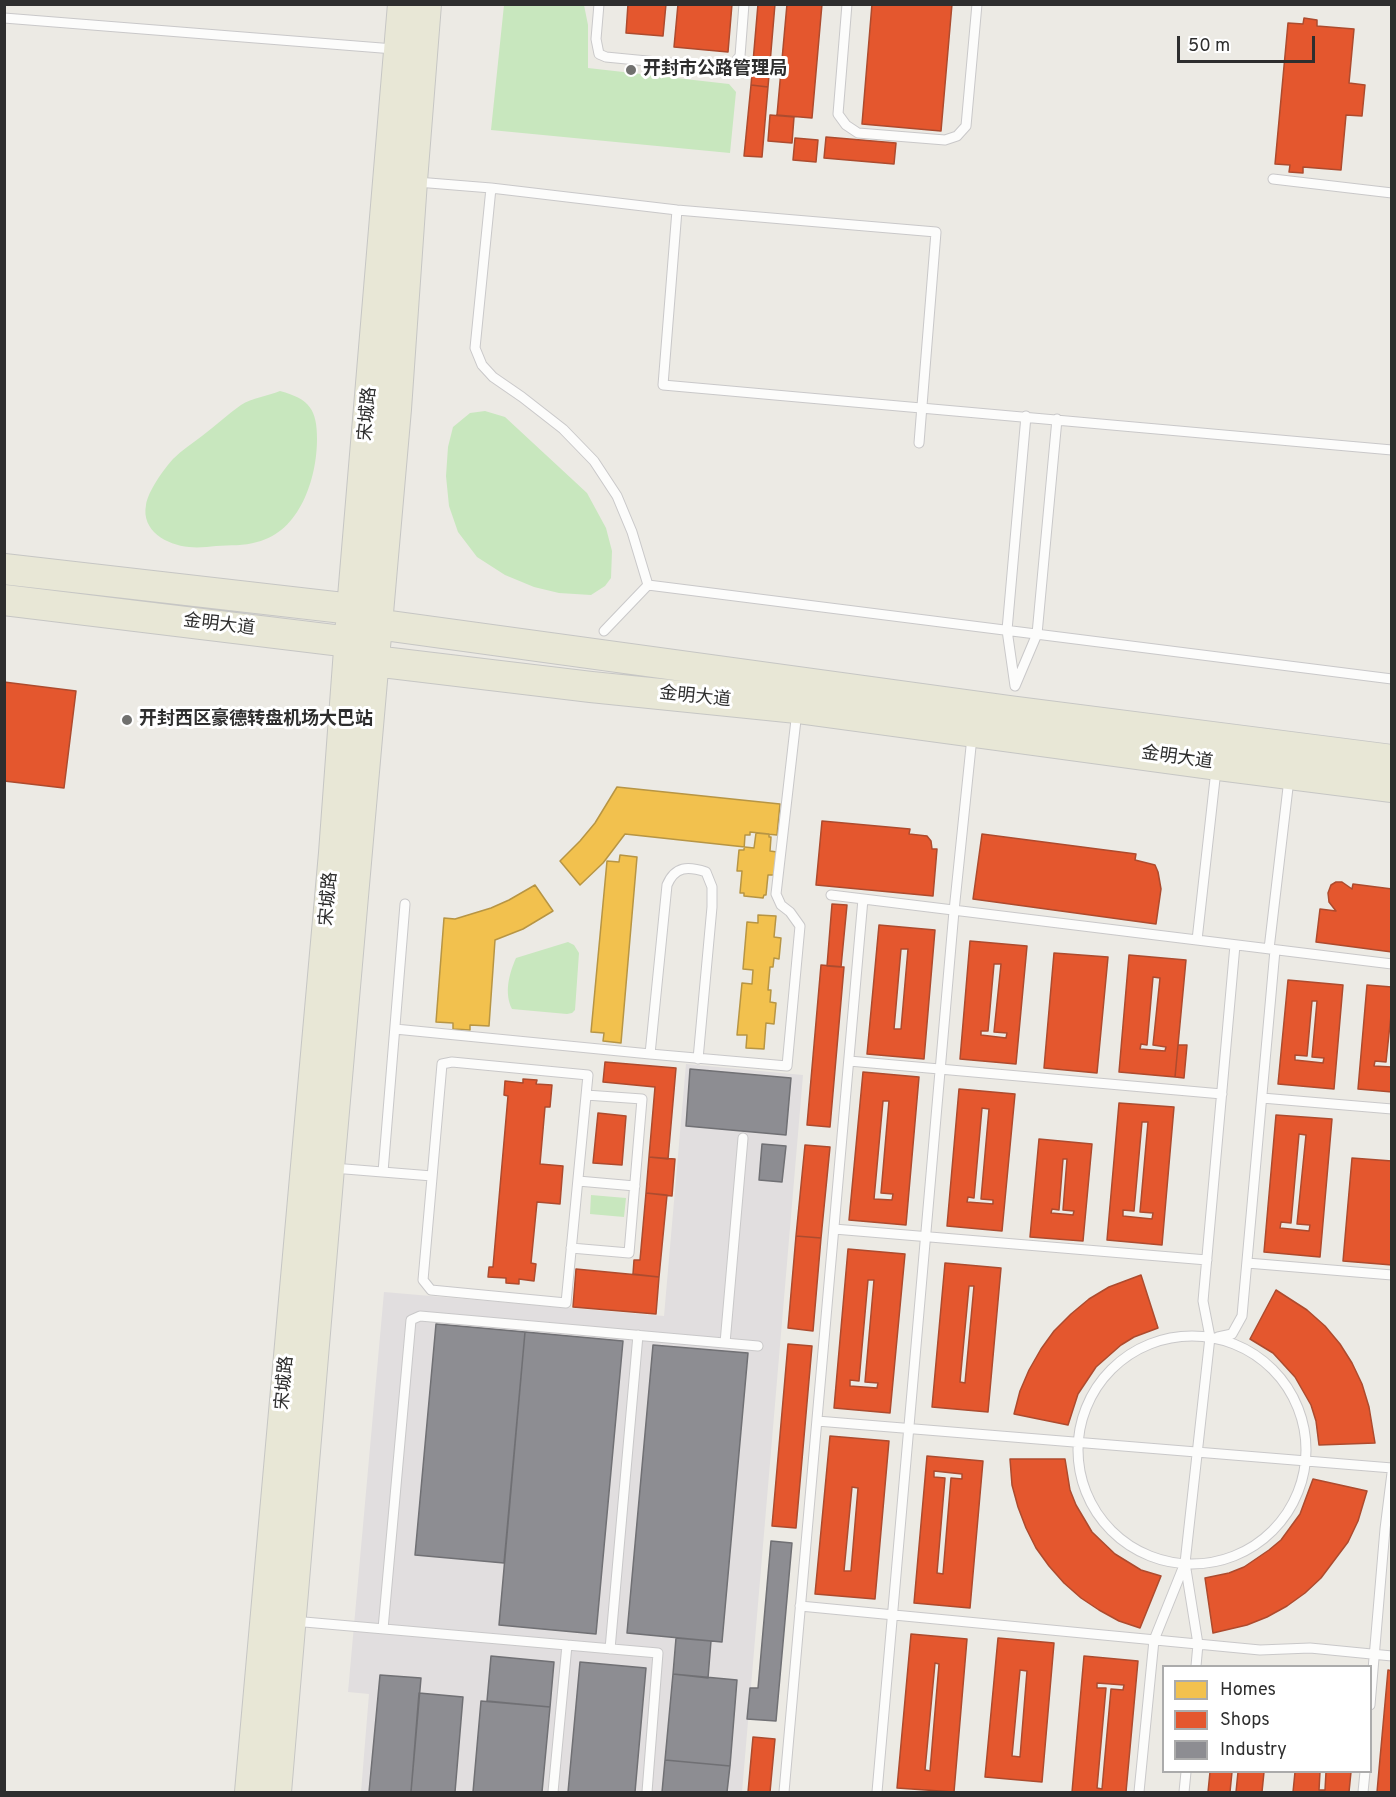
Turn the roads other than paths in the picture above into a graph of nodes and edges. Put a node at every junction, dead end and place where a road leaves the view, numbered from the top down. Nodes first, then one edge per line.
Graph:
1 (403, 4) edge
2 (426, 4) edge
3 (599, 4) edge
4 (744, 4) edge
5 (847, 4) edge
6 (977, 4) edge
7 (4, 18) edge
8 (400, 50) junction
9 (1273, 179) dead end
10 (412, 181) junction
11 (491, 188) junction
12 (1392, 193) edge
13 (677, 210) junction
14 (922, 406) junction
15 (1026, 416) junction
16 (1057, 419) junction
17 (919, 443) dead end
18 (1392, 450) edge
19 (4, 569) edge
20 (648, 585) junction
21 (4, 600) edge
22 (364, 617) junction
23 (1007, 630) junction
24 (604, 631) dead end
25 (1037, 634) junction
26 (350, 642) junction
27 (374, 661) junction
28 (1392, 679) edge
29 (1012, 698) junction
30 (798, 708) junction
31 (972, 730) junction
32 (1392, 760) edge
33 (1217, 765) junction
34 (1289, 774) junction
35 (1392, 787) edge
36 (831, 896) dead end
37 (863, 899) junction
38 (405, 904) dead end
39 (954, 910) junction
40 (1197, 940) junction
41 (1235, 945) junction
42 (1272, 950) junction
43 (1392, 964) edge
44 (395, 1029) junction
45 (650, 1054) junction
46 (698, 1059) junction
47 (849, 1061) junction
48 (940, 1069) junction
49 (1222, 1094) junction
50 (586, 1095) junction
51 (1262, 1098) junction
52 (1392, 1109) edge
53 (743, 1138) dead end
54 (329, 1168) junction
55 (383, 1172) junction
56 (432, 1176) junction
57 (578, 1181) junction
58 (635, 1186) junction
59 (834, 1229) junction
60 (926, 1237) junction
61 (571, 1248) junction
62 (1207, 1260) junction
63 (1247, 1263) junction
64 (1392, 1275) edge
65 (638, 1335) junction
66 (1210, 1337) junction
67 (725, 1343) junction
68 (758, 1346) dead end
69 (817, 1421) junction
70 (909, 1429) junction
71 (1078, 1442) junction
72 (1198, 1452) junction
73 (1305, 1461) junction
74 (1392, 1467) edge
75 (1392, 1473) edge
76 (1185, 1563) junction
77 (800, 1606) junction
78 (893, 1615) junction
79 (291, 1621) junction
80 (383, 1629) junction
81 (1154, 1640) junction
82 (1198, 1644) junction
83 (567, 1646) junction
84 (610, 1649) junction
85 (1375, 1654) junction
86 (1392, 1656) edge
87 (1196, 1665) edge
88 (1372, 1692) edge
89 (1186, 1773) edge
90 (1365, 1773) edge
91 (250, 1792) edge
92 (276, 1792) edge
93 (553, 1792) edge
94 (646, 1792) edge
95 (785, 1792) edge
96 (878, 1792) edge
97 (1139, 1792) edge
98 (1184, 1792) edge
99 (1363, 1792) edge

1 - 8 main road, 宋城路
2 - 10 main road, 宋城路
3 - 4 lane
5 - 6 lane
7 - 8 lane
8 - 22 main road, 宋城路
9 - 12 lane
10 - 11 lane
10 - 22 main road, 宋城路
11 - 13 lane
11 - 20 lane
13 - 14 lane
13 - 14 lane
14 - 15 lane
14 - 17 lane
15 - 16 lane
15 - 23 lane
16 - 18 lane
16 - 25 lane
19 - 22 main road, 金明大道
20 - 23 lane
20 - 24 lane
21 - 26 main road, 金明大道
22 - 26 main road, 宋城路
22 - 27 main road, 宋城路
22 - 29 main road, 金明大道
23 - 25 lane
23 - 29 lane
25 - 28 lane
25 - 29 lane
26 - 27 main road
26 - 91 main road, 宋城路
27 - 30 main road, 金明大道
27 - 54 main road, 宋城路
29 - 32 main road, 金明大道
30 - 31 main road, 金明大道
30 - 46 lane
31 - 33 main road, 金明大道
31 - 39 lane
33 - 34 main road, 金明大道
33 - 40 lane
34 - 35 main road, 金明大道
34 - 42 lane
36 - 37 lane
37 - 39 lane
37 - 47 lane
38 - 44 lane
39 - 40 lane
39 - 48 lane
40 - 41 lane
41 - 42 lane
41 - 49 lane
42 - 43 lane
42 - 51 lane
44 - 45 lane
44 - 55 lane
45 - 46 lane
45 - 46 lane
47 - 48 lane
47 - 59 lane
48 - 49 lane
48 - 60 lane
49 - 62 lane
50 - 56 lane
50 - 57 lane
50 - 58 lane
51 - 52 lane
51 - 63 lane
53 - 67 lane
54 - 55 lane
54 - 79 main road, 宋城路
55 - 56 lane
56 - 61 lane
57 - 58 lane
57 - 61 lane
58 - 61 lane
59 - 60 lane
59 - 69 lane
60 - 62 lane
60 - 70 lane
62 - 66 lane
63 - 64 lane
63 - 66 lane
65 - 67 lane
65 - 80 lane
65 - 84 lane
66 - 71 lane
66 - 72 lane
66 - 73 lane
67 - 68 lane
69 - 70 lane
69 - 77 lane
70 - 71 lane
70 - 78 lane
71 - 72 lane
71 - 76 lane
72 - 73 lane
72 - 76 lane
73 - 74 lane
73 - 76 lane
75 - 85 lane
76 - 81 lane
76 - 82 lane
77 - 78 lane
77 - 95 lane
78 - 81 lane
78 - 96 lane
79 - 80 lane
79 - 92 main road, 宋城路
80 - 83 lane
81 - 82 lane
81 - 97 lane
82 - 85 lane
82 - 87 lane
83 - 84 lane
83 - 93 lane
84 - 94 lane
85 - 86 lane
85 - 88 lane
89 - 98 lane
90 - 99 lane

